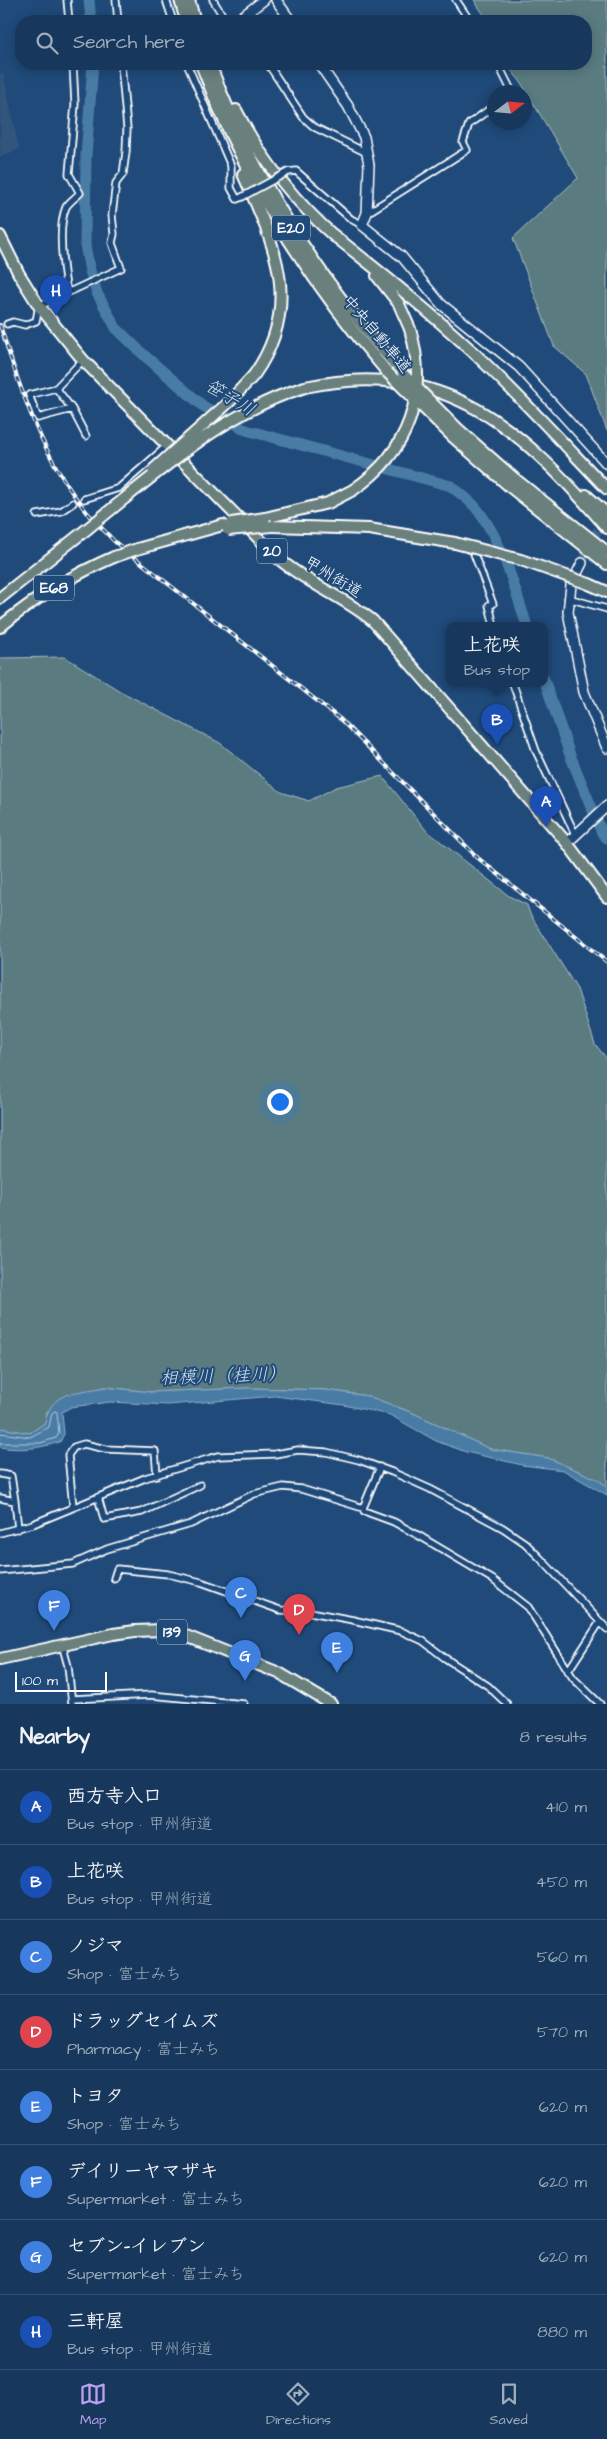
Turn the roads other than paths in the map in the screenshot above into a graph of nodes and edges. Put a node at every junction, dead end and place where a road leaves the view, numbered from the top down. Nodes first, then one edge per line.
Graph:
1 (67, 0) edge
2 (116, 0) edge
3 (166, 0) edge
4 (179, 0) edge
5 (213, 0) edge
6 (264, 0) edge
7 (276, 0) edge
8 (456, 0) edge
9 (68, 15) edge
10 (117, 15) edge
11 (171, 15) edge
12 (183, 15) edge
13 (222, 15) edge
14 (244, 15) edge
15 (287, 15) edge
16 (466, 15) edge
17 (73, 70) edge
18 (122, 70) edge
19 (190, 70) edge
20 (198, 70) edge
21 (203, 70) edge
22 (214, 70) edge
23 (215, 70) edge
24 (272, 70) edge
25 (323, 70) edge
26 (501, 70) edge
27 (508, 85) edge
28 (487, 111) edge
29 (369, 154) junction
30 (366, 213) junction
31 (362, 225) junction
32 (332, 234) junction
33 (0, 236) edge
34 (67, 292) junction
35 (39, 306) junction
36 (7, 324) tunnel mouth
37 (83, 360) junction
38 (56, 388) junction
39 (72, 409) junction
40 (505, 426) junction
41 (86, 436) dead end
42 (168, 444) junction
43 (607, 464) edge
44 (512, 483) junction
45 (607, 490) edge
46 (84, 499) dead end
47 (73, 503) dead end
48 (607, 514) edge
49 (37, 515) dead end
50 (268, 522) junction
51 (607, 528) edge
52 (87, 529) junction
53 (607, 552) edge
54 (474, 554) dead end
55 (582, 563) tunnel mouth
56 (607, 564) edge
57 (607, 592) edge
58 (0, 598) edge
59 (568, 598) junction
60 (607, 609) edge
61 (493, 622) edge
62 (0, 627) edge
63 (514, 687) edge
64 (607, 748) edge
65 (607, 806) edge
66 (576, 836) junction
67 (567, 843) junction
68 (593, 876) junction
69 (607, 891) edge
70 (607, 897) edge
71 (380, 1467) junction
72 (0, 1474) edge
73 (157, 1474) junction
74 (200, 1485) dead end
75 (98, 1497) junction
76 (0, 1498) edge
77 (15, 1501) junction
78 (73, 1507) junction
79 (363, 1508) junction
80 (18, 1529) junction
81 (0, 1533) edge
82 (0, 1571) edge
83 (114, 1578) dead end
84 (600, 1622) junction
85 (607, 1629) edge
86 (62, 1644) junction
87 (0, 1659) edge
88 (568, 1671) junction
89 (72, 1701) edge
90 (206, 1702) edge
91 (244, 1704) edge
92 (331, 1704) edge
93 (507, 1704) edge
94 (600, 1704) edge

1 - 9 street
2 - 10 street
3 - 11 street
4 - 12 highway
5 - 13 street
6 - 14 street
7 - 15 street
8 - 16 street
17 - 34 street
18 - 34 street
19 - 31 street, bridge
20 - 52 highway, bridge
21 - 44 highway, 中央自動車道 / E20, bridge
22 - 44 highway, 中央自動車道 / E20, bridge
23 - 32 highway
24 - 29 street
25 - 29 street
26 - 27 street
28 - 30 street
29 - 30 street
30 - 31 street
31 - 43 street
32 - 45 highway
32 - 50 highway, bridge
33 - 35 highway, 甲州街道 / 20
34 - 35 street
35 - 36 street
35 - 37 highway, 甲州街道 / 20
37 - 38 street
37 - 42 highway, 甲州街道 / 20
38 - 39 street
38 - 39 street
39 - 41 street
40 - 48 highway
40 - 51 highway
40 - 52 highway, bridge
42 - 46 street
42 - 67 highway, 甲州街道 / 20
44 - 53 highway, 中央自動車道 / E20
44 - 56 highway, 中央自動車道 / E20
47 - 49 street
50 - 57 highway, bridge
50 - 62 highway, E68, bridge
52 - 58 highway, E68
54 - 61 street
55 - 59 street
59 - 60 street
59 - 64 street
63 - 66 street
65 - 66 street
66 - 67 street
67 - 68 highway, 甲州街道 / 20
68 - 69 highway, 甲州街道 / 20
68 - 70 highway, 甲州街道 / 20
71 - 73 street
71 - 79 street
71 - 84 street
72 - 77 street
73 - 75 street
73 - 78 street
74 - 75 street
75 - 78 street
76 - 77 street
77 - 80 street
78 - 80 street
79 - 82 street
79 - 88 street
80 - 81 street
83 - 93 street
84 - 85 street
84 - 88 street
86 - 87 highway, 139
86 - 89 street
86 - 92 highway, 139
88 - 94 street
89 - 90 street
90 - 91 street

